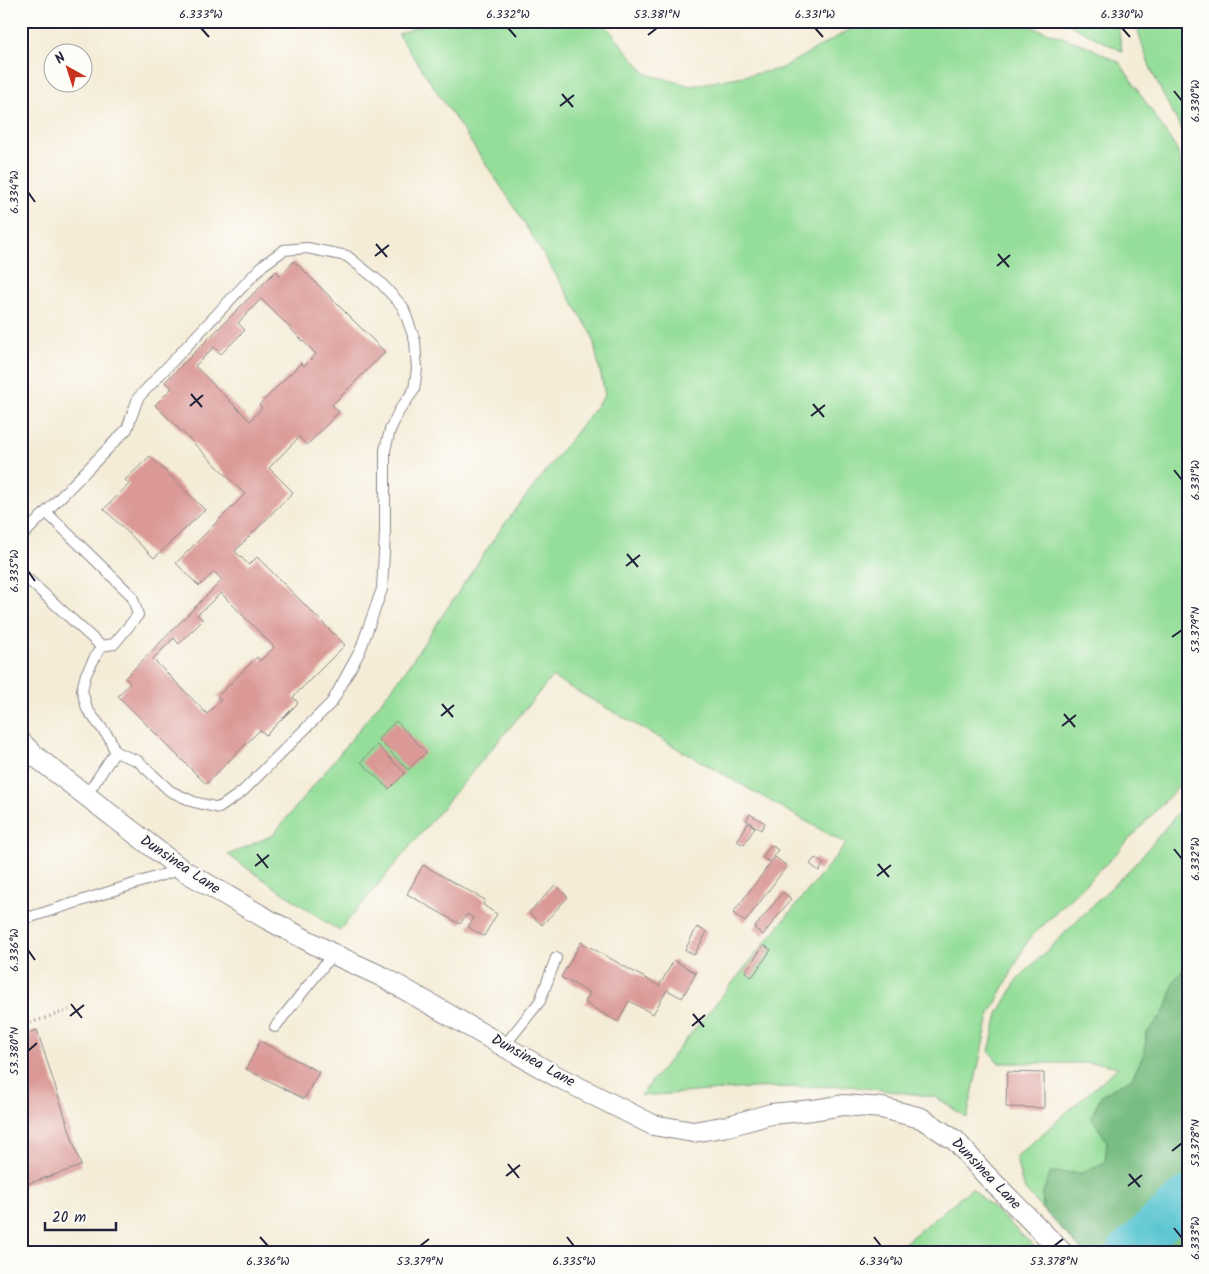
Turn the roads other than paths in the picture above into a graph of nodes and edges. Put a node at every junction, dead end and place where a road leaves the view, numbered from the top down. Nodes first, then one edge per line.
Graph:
1 (46, 512) junction
2 (21, 537) edge
3 (21, 573) edge
4 (101, 646) junction
5 (21, 742) edge
6 (115, 752) junction
7 (86, 796) junction
8 (181, 869) junction
9 (21, 920) edge
10 (333, 954) junction
11 (556, 958) dead end
12 (275, 1027) dead end
13 (504, 1046) junction
14 (1063, 1253) edge

1 - 2 lane
1 - 4 lane
1 - 6 lane
3 - 4 lane
4 - 6 lane
5 - 7 street, Dunsinea Lane
6 - 7 lane
7 - 8 street, Dunsinea Lane
8 - 9 lane
8 - 10 street, Dunsinea Lane
10 - 12 lane
10 - 13 street, Dunsinea Lane
11 - 13 lane
13 - 14 street, Dunsinea Lane

